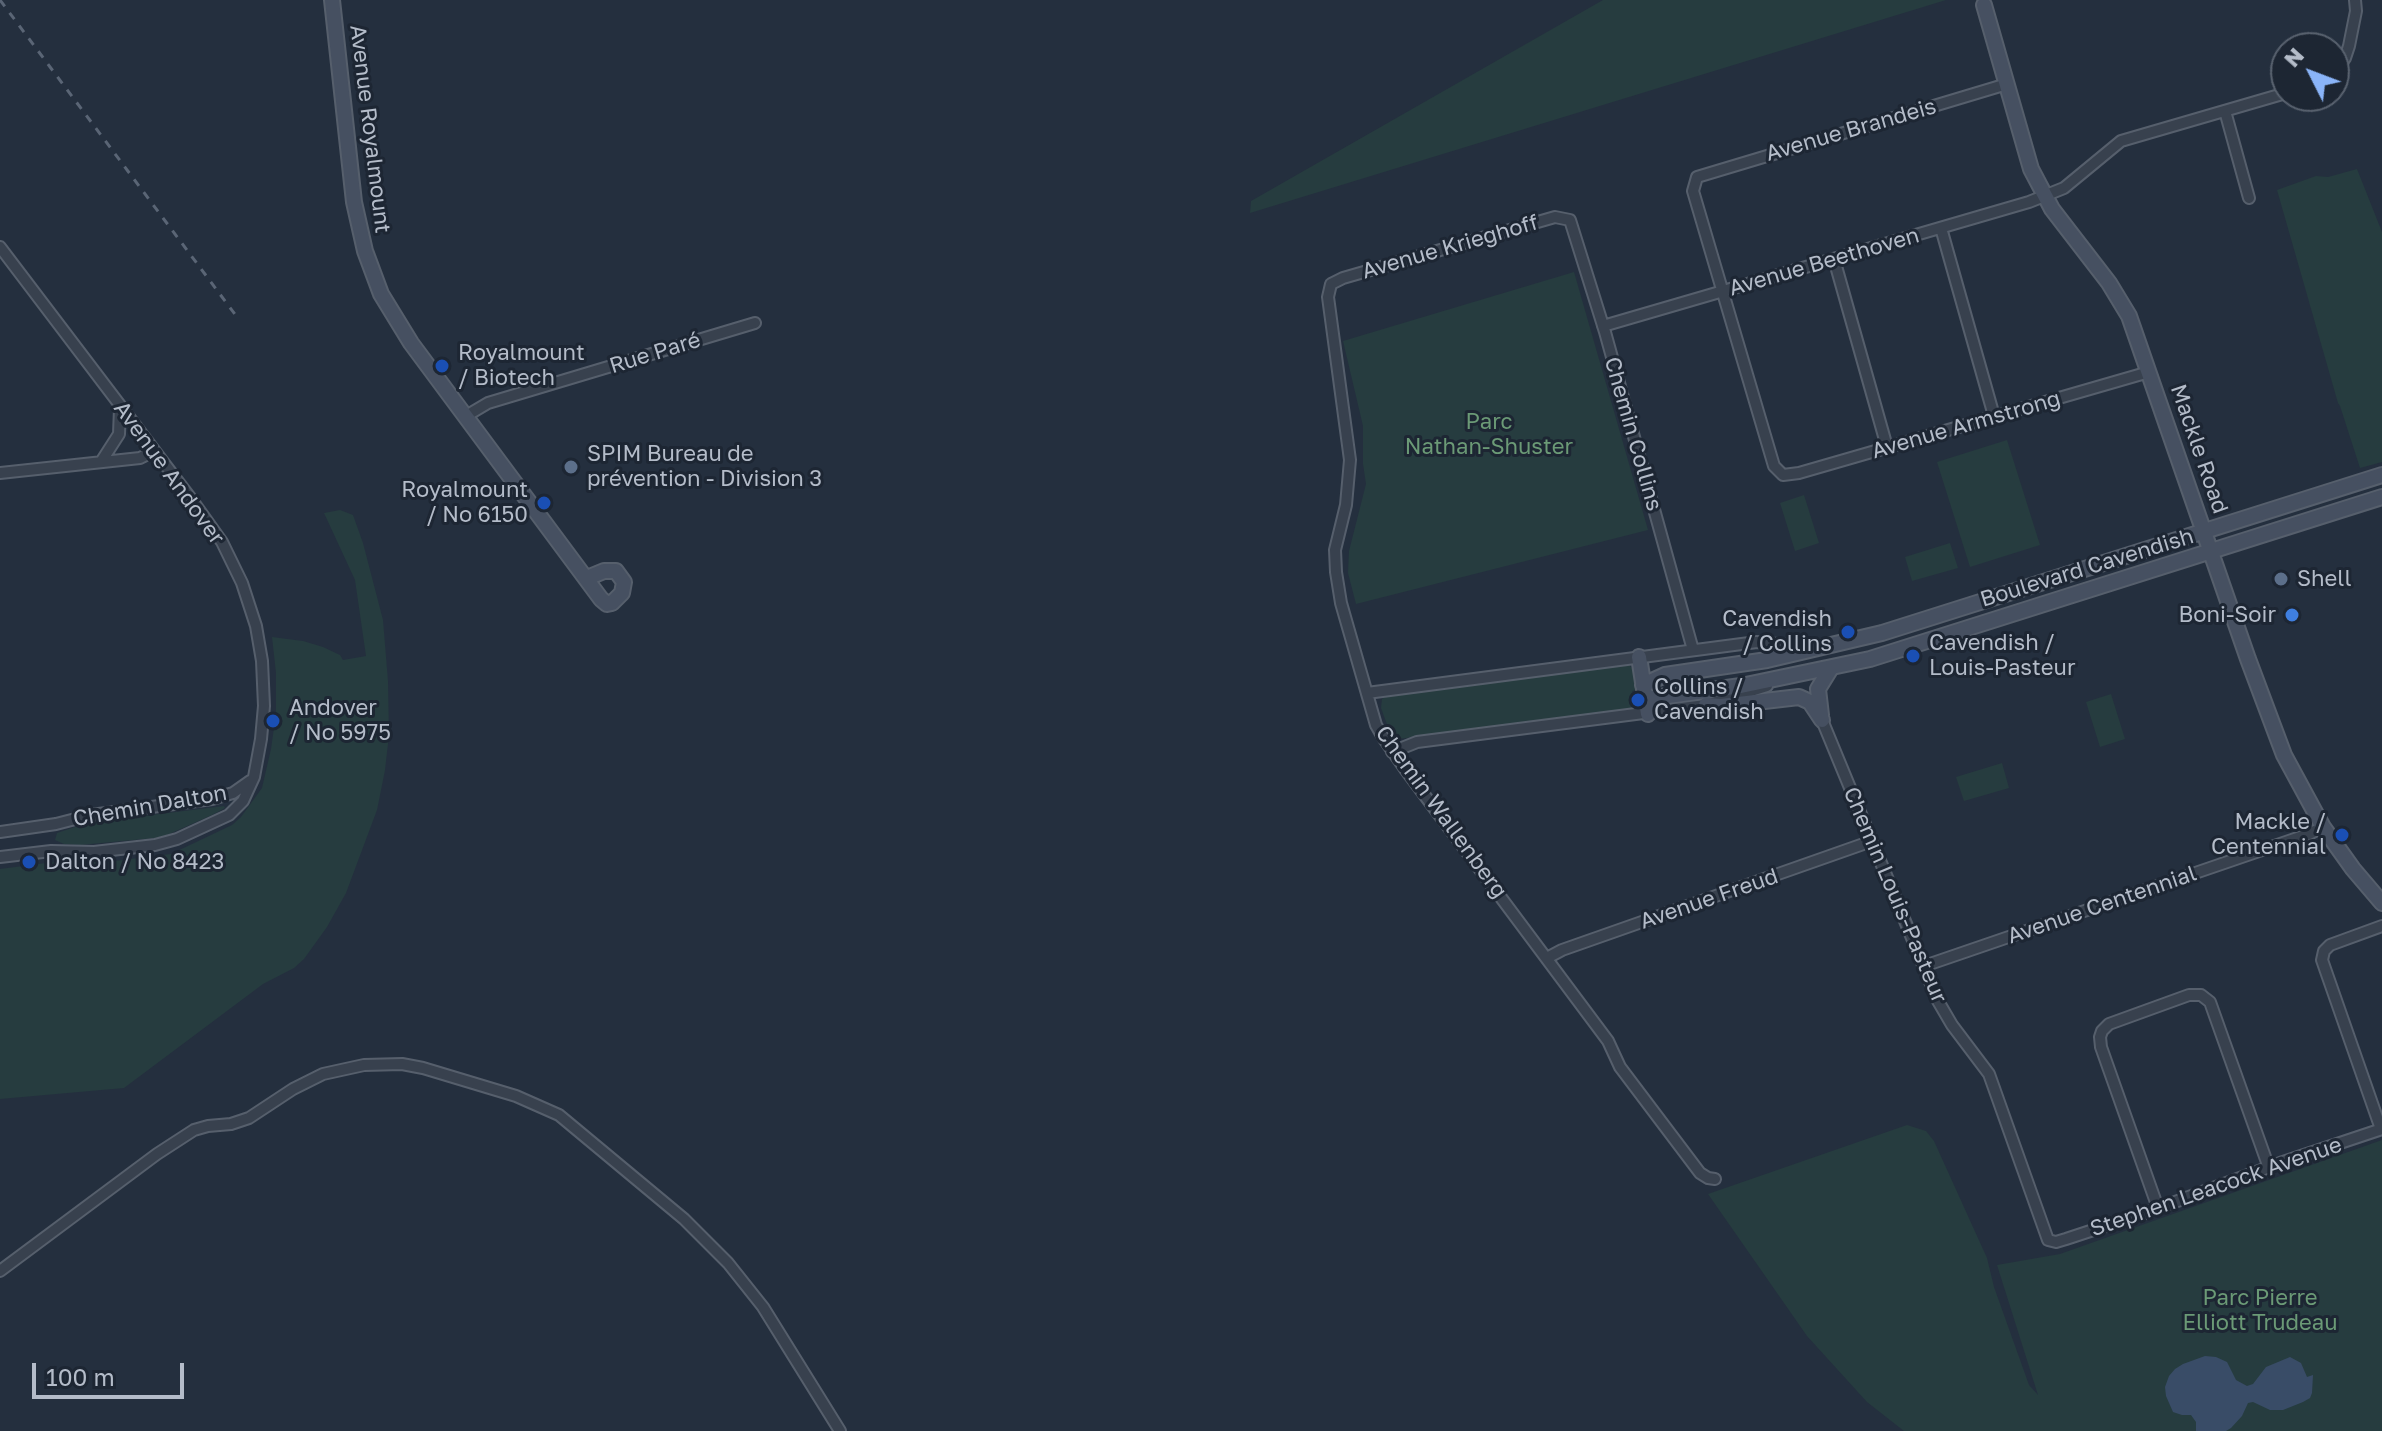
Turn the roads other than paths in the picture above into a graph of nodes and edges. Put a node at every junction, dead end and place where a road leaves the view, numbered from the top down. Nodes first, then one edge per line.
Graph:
1 (332, 0) edge
2 (2355, 0) edge
3 (1984, 5) dead end
4 (2350, 41) edge
5 (2007, 84) junction
6 (2270, 98) edge
7 (2225, 111) junction
8 (2045, 196) junction
9 (2249, 198) dead end
10 (1570, 220) joint
11 (1941, 228) junction
12 (0, 247) edge
13 (1834, 259) junction
14 (1331, 284) joint
15 (1723, 290) junction
16 (755, 323) dead end
17 (1603, 326) junction
18 (2149, 372) junction
19 (120, 406) junction
20 (466, 416) junction
21 (1994, 416) junction
22 (1887, 447) junction
23 (154, 451) junction
24 (101, 462) junction
25 (0, 473) edge
26 (2382, 475) edge
27 (2382, 497) edge
28 (2204, 532) junction
29 (2212, 552) junction
30 (587, 578) dead end
31 (1816, 648) junction
32 (1693, 650) junction
33 (1639, 657) junction
34 (1831, 668) junction
35 (1802, 672) junction
36 (1367, 693) junction
37 (1646, 699) junction
38 (1706, 705) junction
39 (1822, 720) junction
40 (1392, 752) junction
41 (254, 777) junction
42 (2323, 827) junction
43 (0, 832) edge
44 (1872, 841) junction
45 (0, 857) edge
46 (2382, 903) edge
47 (2382, 926) edge
48 (1547, 958) junction
49 (1924, 966) junction
50 (2381, 1129) edge
51 (2269, 1168) junction
52 (1715, 1179) dead end
53 (2158, 1208) junction
54 (2050, 1241) joint
55 (0, 1271) edge
56 (840, 1431) edge

1 - 20 main road, Avenue Royalmount
2 - 4 street
3 - 5 main road, Mackle Road
5 - 8 main road, Mackle Road
5 - 15 street, Avenue Brandeis
6 - 7 street, Avenue Beethoven
7 - 8 street, Avenue Beethoven
7 - 9 street
8 - 11 street, Avenue Beethoven
8 - 18 main road, Mackle Road
10 - 14 street, Avenue Krieghoff
10 - 17 street, Chemin Collins
11 - 13 street, Avenue Beethoven
11 - 21 street
12 - 19 street, Avenue Andover
13 - 15 street, Avenue Beethoven
13 - 22 street
14 - 36 street, Chemin Wallenberg
15 - 17 street, Avenue Beethoven
15 - 22 street, Avenue Armstrong
16 - 20 street, Rue Paré
17 - 32 street, Chemin Collins
18 - 21 street, Avenue Armstrong
18 - 28 main road, Mackle Road
19 - 23 street, Avenue Andover
19 - 24 street
20 - 30 main road, Avenue Royalmount
21 - 22 street, Avenue Armstrong
23 - 24 street
23 - 41 street, Avenue Andover
24 - 25 street
26 - 28 main road, Boulevard Cavendish
27 - 29 main road, Boulevard Cavendish
28 - 29 main road, Mackle Road
28 - 31 main road, Boulevard Cavendish
29 - 34 main road, Boulevard Cavendish
29 - 42 main road, Mackle Road
31 - 32 street, Boulevard Cavendish
31 - 37 main road, Boulevard Cavendish
32 - 33 street, Boulevard Cavendish
33 - 36 street, Boulevard Cavendish
33 - 37 main road
34 - 35 main road, Boulevard Cavendish
34 - 39 main road
35 - 37 main road, Boulevard Cavendish
35 - 38 street, Boulevard Cavendish
36 - 40 street, Chemin Wallenberg
37 - 38 street, Boulevard Cavendish
37 - 40 street, Boulevard Cavendish
38 - 39 main road
39 - 44 street, Chemin Louis-Pasteur
40 - 48 street, Chemin Wallenberg
41 - 43 street, Chemin Dalton
41 - 45 street, Chemin Dalton
42 - 46 main road, Mackle Road
42 - 49 street, Avenue Centennial
44 - 48 street, Avenue Freud
44 - 49 street, Chemin Louis-Pasteur
47 - 50 street
48 - 52 street, Chemin Wallenberg
49 - 54 street, Chemin Louis-Pasteur
50 - 51 street, Stephen Leacock Avenue
51 - 53 street, Stephen Leacock Avenue
51 - 53 street
53 - 54 street, Stephen Leacock Avenue
55 - 56 street

